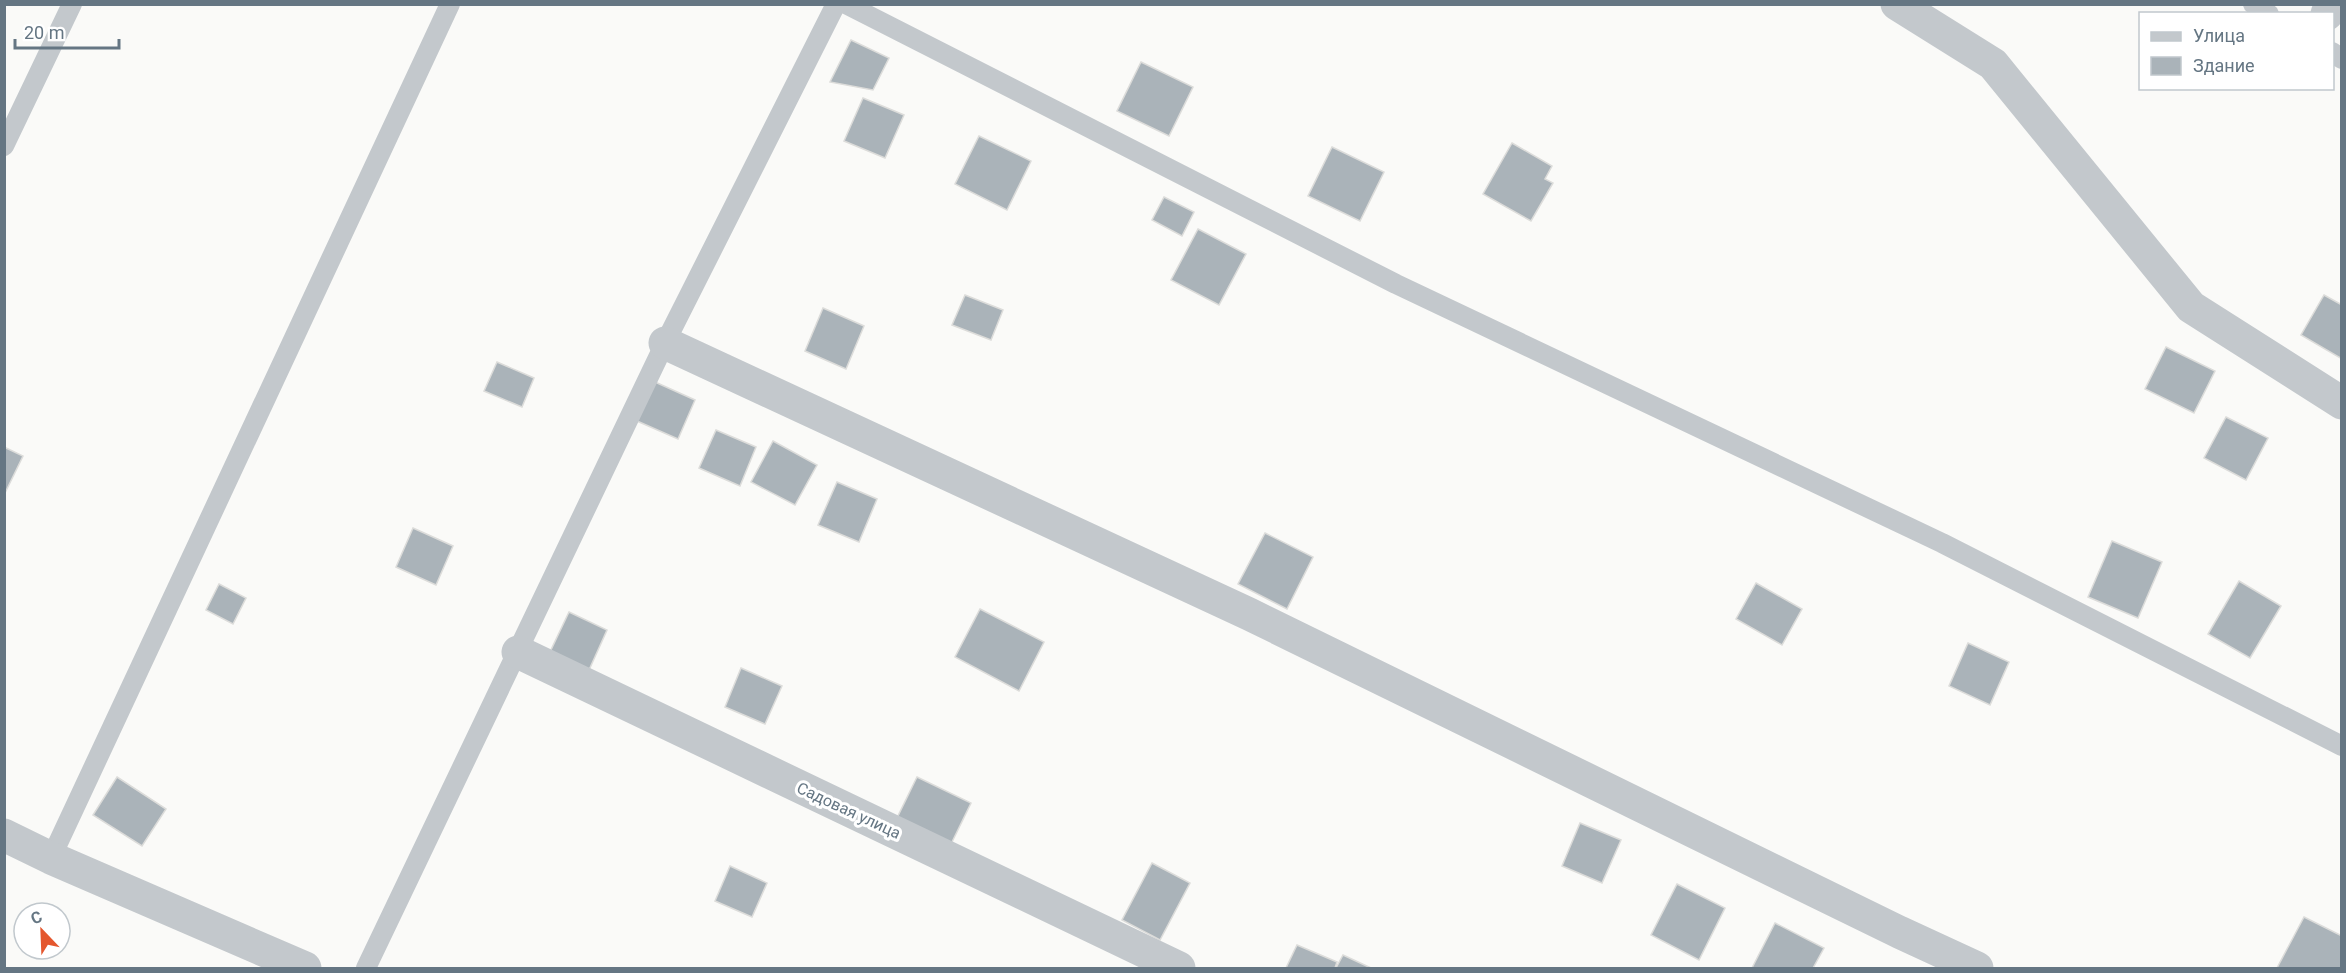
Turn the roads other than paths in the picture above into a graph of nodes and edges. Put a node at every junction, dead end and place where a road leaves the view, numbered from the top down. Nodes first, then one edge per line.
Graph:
1 (72, 4) edge
2 (450, 4) edge
3 (836, 4) edge
4 (846, 4) edge
5 (1897, 4) edge
6 (2253, 4) edge
7 (2266, 12) edge
8 (4, 146) edge
9 (665, 343) junction
10 (2342, 403) edge
11 (518, 652) junction
12 (2342, 746) edge
13 (4, 835) edge
14 (51, 858) junction
15 (305, 969) edge
16 (366, 969) edge
17 (1179, 969) edge
18 (1977, 969) edge

1 - 8 lane
2 - 14 lane
3 - 9 lane
4 - 12 lane
5 - 10 street
6 - 7 lane
9 - 11 lane
9 - 18 street
11 - 16 lane
11 - 17 street, Садовая улица
13 - 14 street
14 - 15 street

